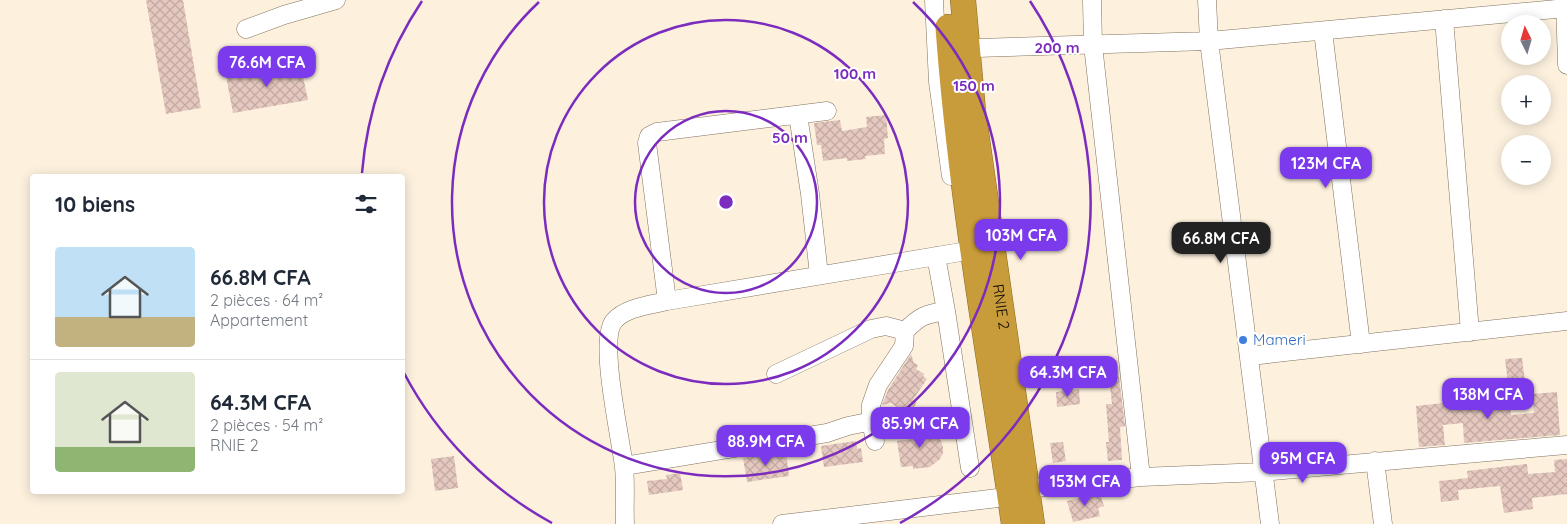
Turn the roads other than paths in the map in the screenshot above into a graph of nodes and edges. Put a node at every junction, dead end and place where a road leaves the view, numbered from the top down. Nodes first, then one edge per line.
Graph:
1 (336, 0) edge
2 (934, 0) edge
3 (946, 0) edge
4 (963, 0) edge
5 (975, 0) edge
6 (1092, 0) edge
7 (1207, 0) edge
8 (1566, 6) edge
9 (1444, 19) junction
10 (246, 29) dead end
11 (1323, 31) junction
12 (1209, 41) junction
13 (1094, 45) junction
14 (977, 48) junction
15 (1567, 65) edge
16 (827, 109) dead end
17 (798, 115) junction
18 (961, 252) junction
19 (936, 256) junction
20 (819, 275) junction
21 (667, 301) junction
22 (946, 310) junction
23 (1567, 321) edge
24 (905, 331) junction
25 (1470, 332) junction
26 (1361, 344) junction
27 (1250, 356) junction
28 (776, 374) dead end
29 (879, 420) junction
30 (874, 441) dead end
31 (1567, 445) edge
32 (1375, 462) junction
33 (624, 466) junction
34 (970, 468) dead end
35 (1262, 472) junction
36 (1141, 477) junction
37 (1036, 488) junction
38 (998, 498) junction
39 (625, 524) edge
40 (782, 524) edge
41 (1002, 524) edge
42 (1014, 524) edge
43 (1032, 524) edge
44 (1041, 524) edge
45 (1270, 524) edge
46 (1383, 524) edge

1 - 10 street
2 - 18 street
3 - 42 highway, RNIE 2 / RNIE 2
4 - 43 highway, RNIE 2 / RNIE 2
5 - 14 street
6 - 13 street
7 - 12 street
8 - 9 street
8 - 15 street
9 - 11 street
9 - 25 street
11 - 12 street
11 - 26 street
12 - 13 street
12 - 27 street
13 - 14 street
13 - 36 street
14 - 37 street
16 - 17 street
17 - 20 street
17 - 21 street
18 - 19 street
18 - 38 street
19 - 20 street
19 - 22 street
20 - 21 street
21 - 33 street
22 - 24 street
22 - 34 street
23 - 25 street
24 - 28 street
24 - 29 street
25 - 26 street
26 - 27 street
27 - 35 street
29 - 30 street
29 - 33 street
31 - 32 street
32 - 35 street
32 - 46 street
33 - 39 street
35 - 36 street
35 - 45 street
36 - 37 street
37 - 44 street
38 - 40 street
38 - 41 street

